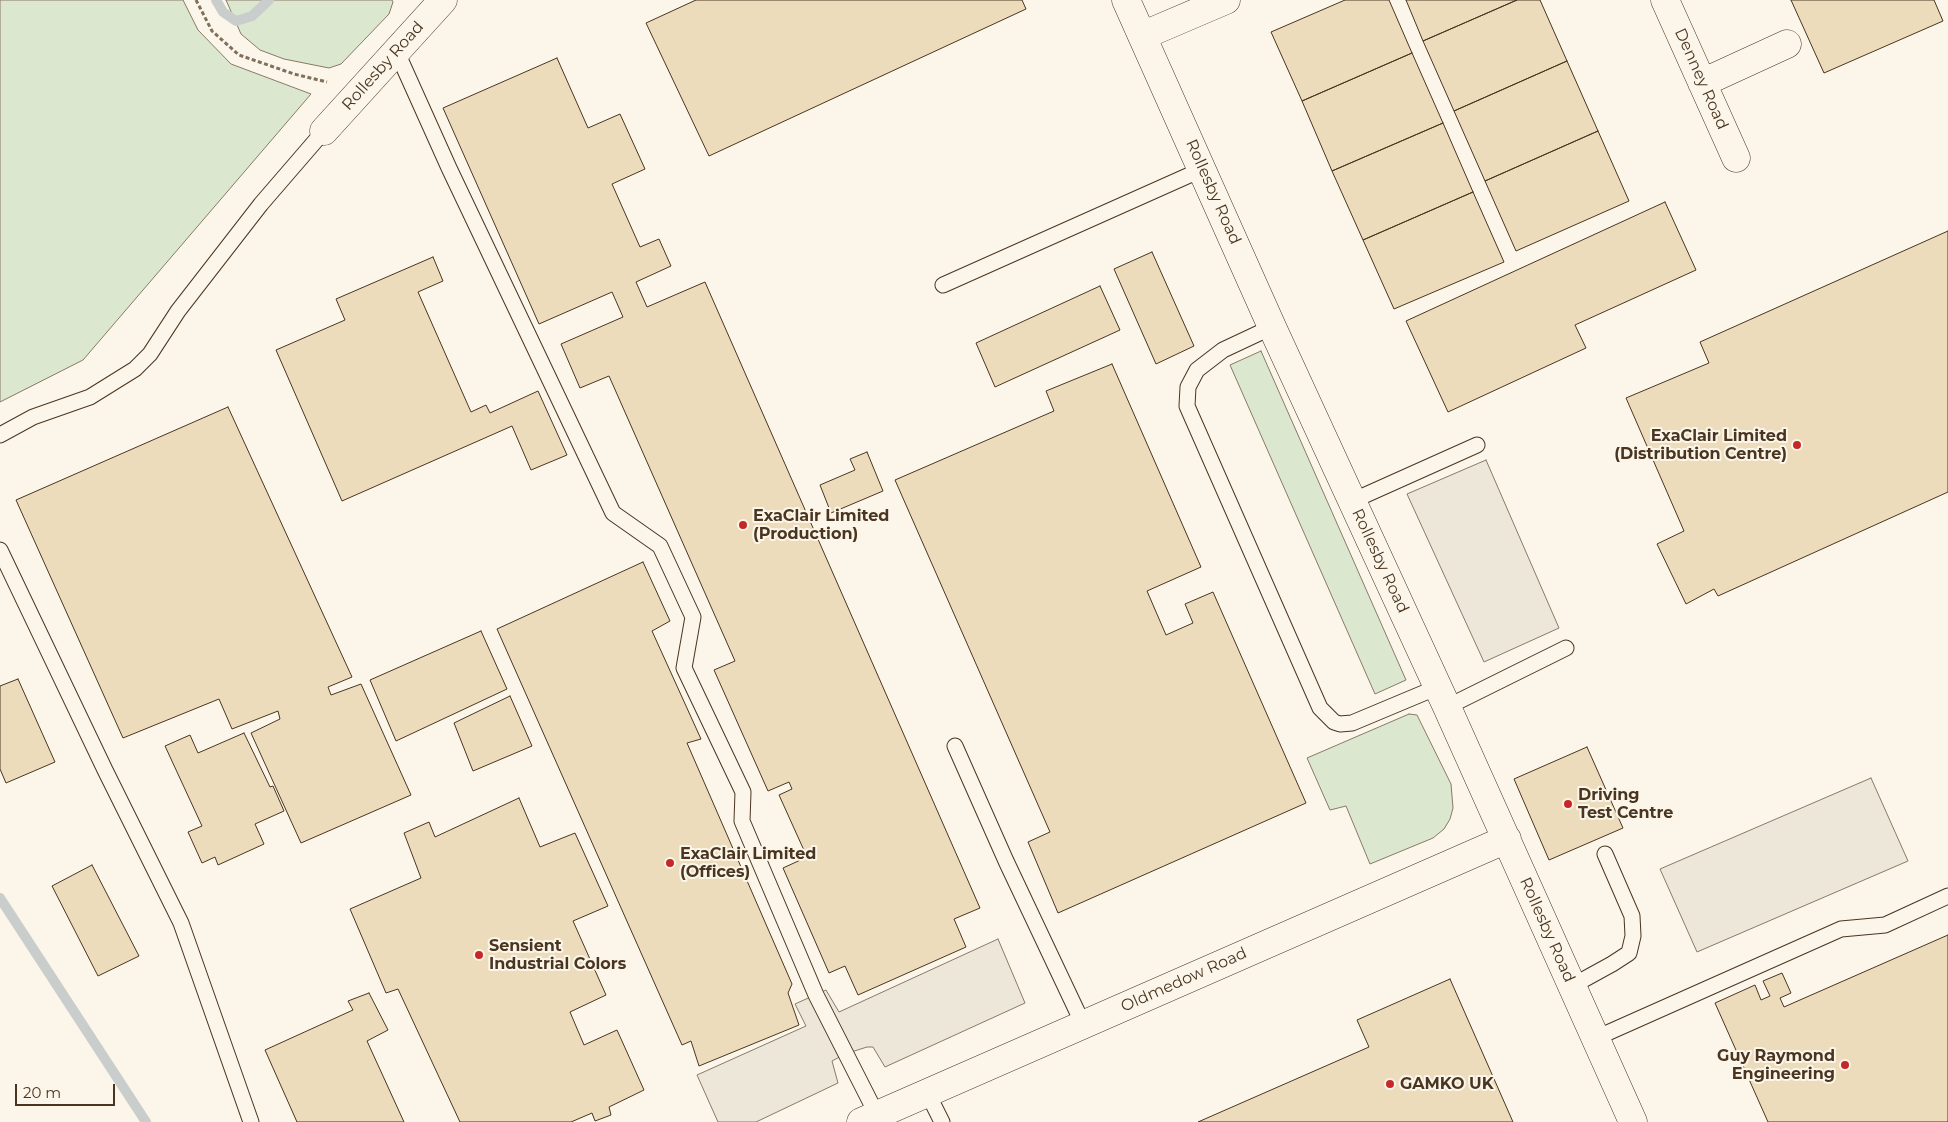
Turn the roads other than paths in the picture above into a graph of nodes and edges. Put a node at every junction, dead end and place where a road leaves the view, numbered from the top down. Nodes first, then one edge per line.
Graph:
1 (442, 0) edge
2 (1126, 0) edge
3 (1226, 0) edge
4 (1665, 0) edge
5 (1144, 35) junction
6 (1787, 44) dead end
7 (396, 50) junction
8 (1702, 83) junction
9 (324, 131) joint
10 (1736, 158) dead end
11 (1203, 169) junction
12 (943, 285) dead end
13 (1272, 327) junction
14 (0, 435) edge
15 (1478, 445) dead end
16 (1352, 501) junction
17 (0, 550) edge
18 (1566, 648) dead end
19 (1442, 697) junction
20 (955, 746) dead end
21 (1507, 839) junction
22 (1605, 854) dead end
23 (1948, 896) edge
24 (1572, 986) junction
25 (1083, 1024) junction
26 (1596, 1038) junction
27 (927, 1092) junction
28 (869, 1118) edge
29 (251, 1122) edge
30 (942, 1122) edge
31 (1633, 1122) edge

1 - 7 street, Rollesby Road
2 - 5 street, Rollesby Road
3 - 5 street
4 - 8 street, Denney Road
5 - 11 street, Rollesby Road
6 - 8 street
7 - 9 street, Rollesby Road
7 - 28 lane
8 - 10 street, Denney Road
9 - 14 lane
11 - 12 lane
11 - 13 street, Rollesby Road
13 - 16 street, Rollesby Road
13 - 19 lane
15 - 16 lane
16 - 19 street, Rollesby Road
17 - 29 lane
18 - 19 lane
19 - 21 street, Rollesby Road
20 - 25 lane
21 - 24 street, Rollesby Road
21 - 25 street, Oldmedow Road
22 - 24 lane
23 - 26 lane
24 - 26 street, Rollesby Road
25 - 27 street, Oldmedow Road
26 - 31 street, Rollesby Road
27 - 28 street, Oldmedow Road
27 - 30 lane

